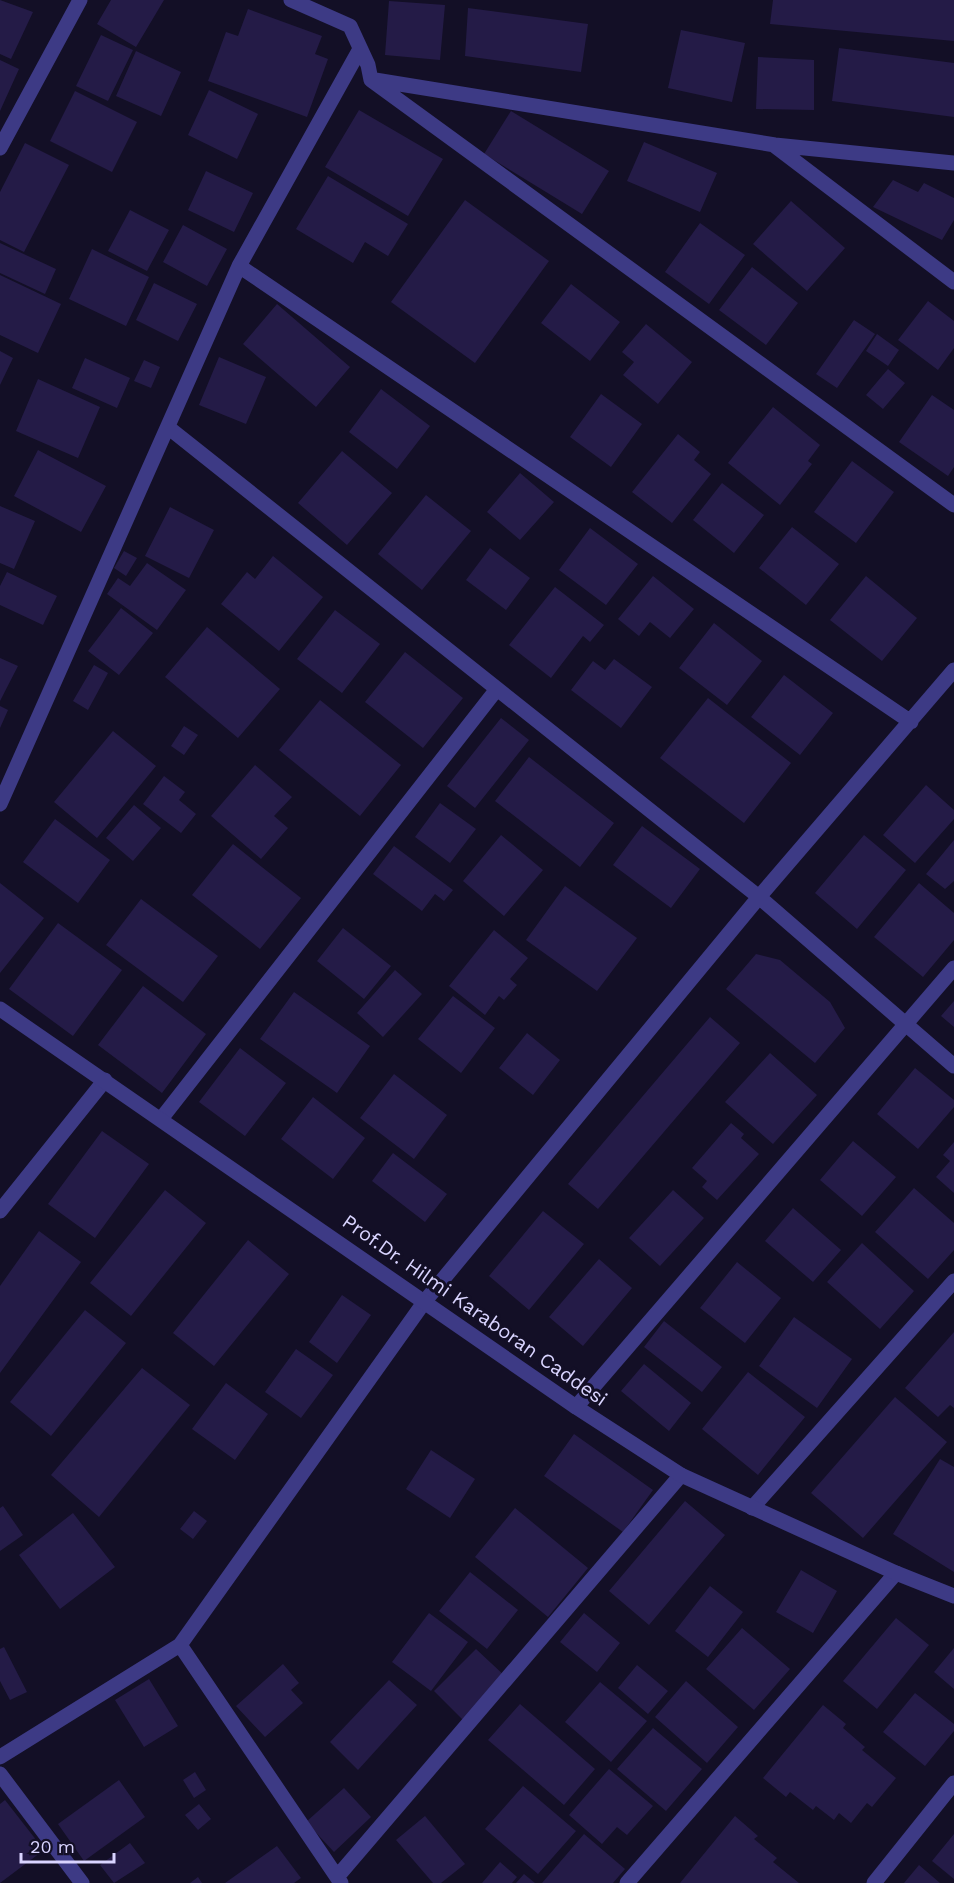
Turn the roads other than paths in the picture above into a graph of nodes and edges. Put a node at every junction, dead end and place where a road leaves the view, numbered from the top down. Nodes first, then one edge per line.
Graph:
1 (80, 0) edge
2 (291, 0) edge
3 (360, 49) junction
4 (371, 80) junction
5 (775, 146) junction
6 (0, 148) edge
7 (954, 163) edge
8 (239, 266) junction
9 (954, 282) edge
10 (169, 428) junction
11 (954, 505) edge
12 (954, 670) edge
13 (497, 689) junction
14 (911, 722) junction
15 (0, 804) edge
16 (759, 897) junction
17 (954, 968) edge
18 (0, 1009) edge
19 (904, 1024) junction
20 (954, 1066) edge
21 (105, 1080) junction
22 (161, 1119) junction
23 (0, 1211) edge
24 (954, 1281) edge
25 (425, 1301) junction
26 (576, 1407) junction
27 (681, 1474) junction
28 (752, 1508) junction
29 (896, 1573) junction
30 (954, 1596) edge
31 (180, 1645) junction
32 (0, 1757) edge
33 (0, 1774) edge
34 (954, 1783) edge
35 (339, 1880) edge
36 (82, 1883) edge
37 (627, 1883) edge
38 (874, 1883) edge

1 - 6 street
2 - 3 street
3 - 4 street
3 - 8 street
4 - 5 street
4 - 11 street
5 - 7 street
5 - 9 street
8 - 10 street
8 - 14 street
10 - 13 street
10 - 15 street
12 - 14 street
13 - 16 street
13 - 22 street
14 - 16 street
16 - 19 street
16 - 25 street
17 - 19 street
18 - 21 street, Prof.Dr. Hilmi Karaboran Caddesi
19 - 20 street
19 - 26 street
21 - 22 street, Prof.Dr. Hilmi Karaboran Caddesi
21 - 23 street
22 - 25 street, Prof.Dr. Hilmi Karaboran Caddesi
24 - 28 street
25 - 26 street, Prof.Dr. Hilmi Karaboran Caddesi
25 - 31 street
26 - 27 street, Prof.Dr. Hilmi Karaboran Caddesi
27 - 28 street, Prof.Dr. Hilmi Karaboran Caddesi
27 - 35 street
28 - 29 street, Prof.Dr. Hilmi Karaboran Caddesi
29 - 30 street, Prof.Dr. Hilmi Karaboran Caddesi
29 - 37 street
31 - 32 street
31 - 35 street
33 - 36 street
34 - 38 street

